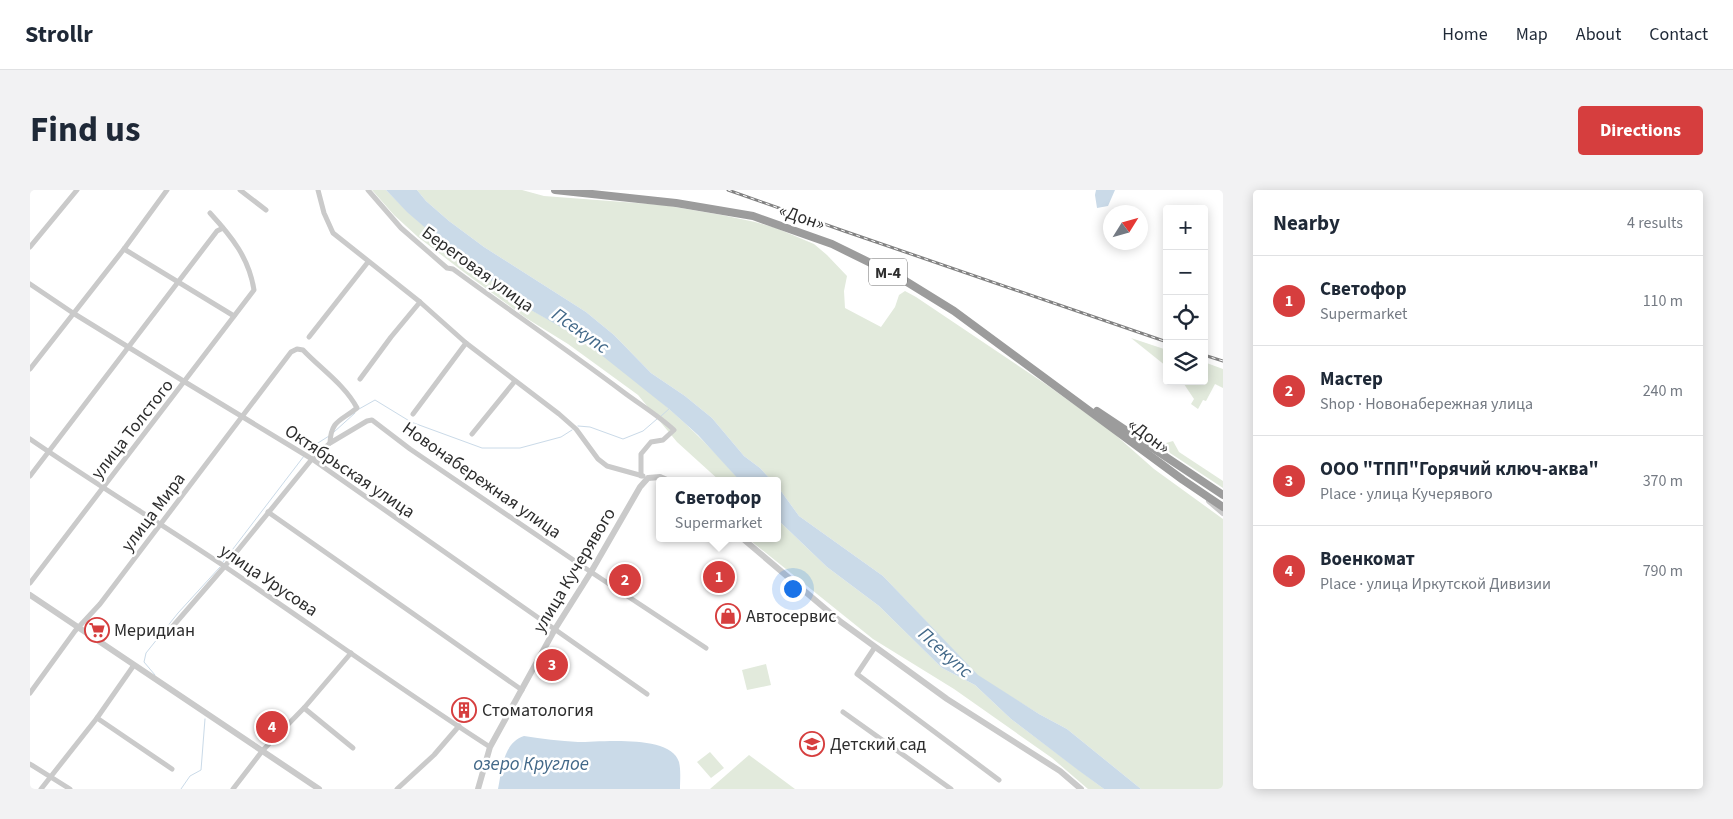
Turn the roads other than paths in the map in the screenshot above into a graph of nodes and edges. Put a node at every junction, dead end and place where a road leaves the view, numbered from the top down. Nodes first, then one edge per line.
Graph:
1 (77, 190) edge
2 (167, 190) edge
3 (240, 190) edge
4 (318, 190) edge
5 (368, 190) edge
6 (554, 190) edge
7 (266, 210) dead end
8 (210, 213) dead end
9 (223, 228) junction
10 (30, 247) edge
11 (124, 249) junction
12 (368, 262) junction
13 (178, 282) junction
14 (30, 284) edge
15 (420, 302) junction
16 (73, 313) junction
17 (234, 316) junction
18 (309, 337) dead end
19 (466, 342) junction
20 (129, 348) junction
21 (1010, 352) junction
22 (30, 369) edge
23 (360, 379) dead end
24 (515, 381) junction
25 (185, 382) junction
26 (413, 414) dead end
27 (243, 416) junction
28 (472, 434) dead end
29 (30, 439) edge
30 (330, 443) junction
31 (49, 452) junction
32 (312, 459) junction
33 (30, 476) edge
34 (645, 477) junction
35 (656, 477) edge
36 (1183, 480) junction
37 (103, 489) junction
38 (1221, 493) edge
39 (1223, 507) edge
40 (268, 512) junction
41 (1223, 512) edge
42 (160, 524) junction
43 (747, 542) edge
44 (225, 566) junction
45 (591, 572) junction
46 (30, 583) edge
47 (30, 595) edge
48 (78, 628) junction
49 (555, 629) junction
50 (167, 633) dead end
51 (875, 647) junction
52 (706, 648) dead end
53 (351, 653) junction
54 (134, 665) junction
55 (522, 690) junction
56 (30, 693) edge
57 (647, 694) dead end
58 (304, 708) junction
59 (843, 712) dead end
60 (97, 718) junction
61 (459, 726) junction
62 (490, 747) junction
63 (353, 748) dead end
64 (262, 750) junction
65 (30, 764) edge
66 (172, 769) dead end
67 (50, 776) junction
68 (999, 780) dead end
69 (41, 789) edge
70 (70, 789) edge
71 (233, 789) edge
72 (319, 789) edge
73 (398, 789) edge
74 (478, 789) edge
75 (951, 789) edge
76 (1080, 789) edge

1 - 10 street
2 - 11 street
3 - 7 street
4 - 12 street
5 - 34 street, Береговая улица
6 - 21 highway, «Дон» / М-4
8 - 9 street
9 - 13 street
9 - 17 street, улица Толстого
11 - 13 street
11 - 16 street
12 - 15 street
12 - 18 street
13 - 17 street
13 - 20 street
14 - 16 street, Октябрьская улица
15 - 19 street
15 - 23 street
16 - 20 street, Октябрьская улица
16 - 22 street
17 - 25 street, улица Толстого
19 - 24 street
19 - 26 street
20 - 25 street, Октябрьская улица
20 - 31 street
21 - 36 highway, «Дон» / М-4
21 - 38 highway, «Дон» / М-4
24 - 28 street
24 - 34 street
25 - 27 street, Октябрьская улица
25 - 37 street, улица Толстого
27 - 30 street, улица Мира
27 - 32 street, Октябрьская улица
27 - 42 street, улица Мира
29 - 31 street, улица Урусова
30 - 32 street
30 - 45 street, Новонабережная улица
31 - 33 street
31 - 37 street, улица Урусова
32 - 40 street
32 - 49 street, Октябрьская улица
34 - 35 street
34 - 45 street, улица Кучерявого
36 - 39 highway, «Дон» / М-4
36 - 41 street, М-4
37 - 42 street, улица Урусова
37 - 46 street, улица Толстого
40 - 44 street
40 - 55 street
42 - 44 street, улица Урусова
42 - 48 street, улица Мира
43 - 51 street
44 - 50 street
44 - 53 street, улица Урусова
45 - 49 street, улица Кучерявого
45 - 52 street, Новонабережная улица
47 - 48 street
48 - 54 street
48 - 56 street, улица Мира
49 - 55 street, улица Кучерявого
49 - 57 street, Октябрьская улица
51 - 68 street
51 - 76 street
53 - 58 street
53 - 61 street, улица Урусова
54 - 60 street
54 - 64 street
55 - 62 street, улица Кучерявого
58 - 63 street
58 - 64 street
59 - 75 street
60 - 66 street
60 - 67 street
61 - 62 street, улица Урусова
61 - 73 street
62 - 74 street, улица Кучерявого
64 - 71 street
64 - 72 street
65 - 67 street
67 - 69 street
67 - 70 street

